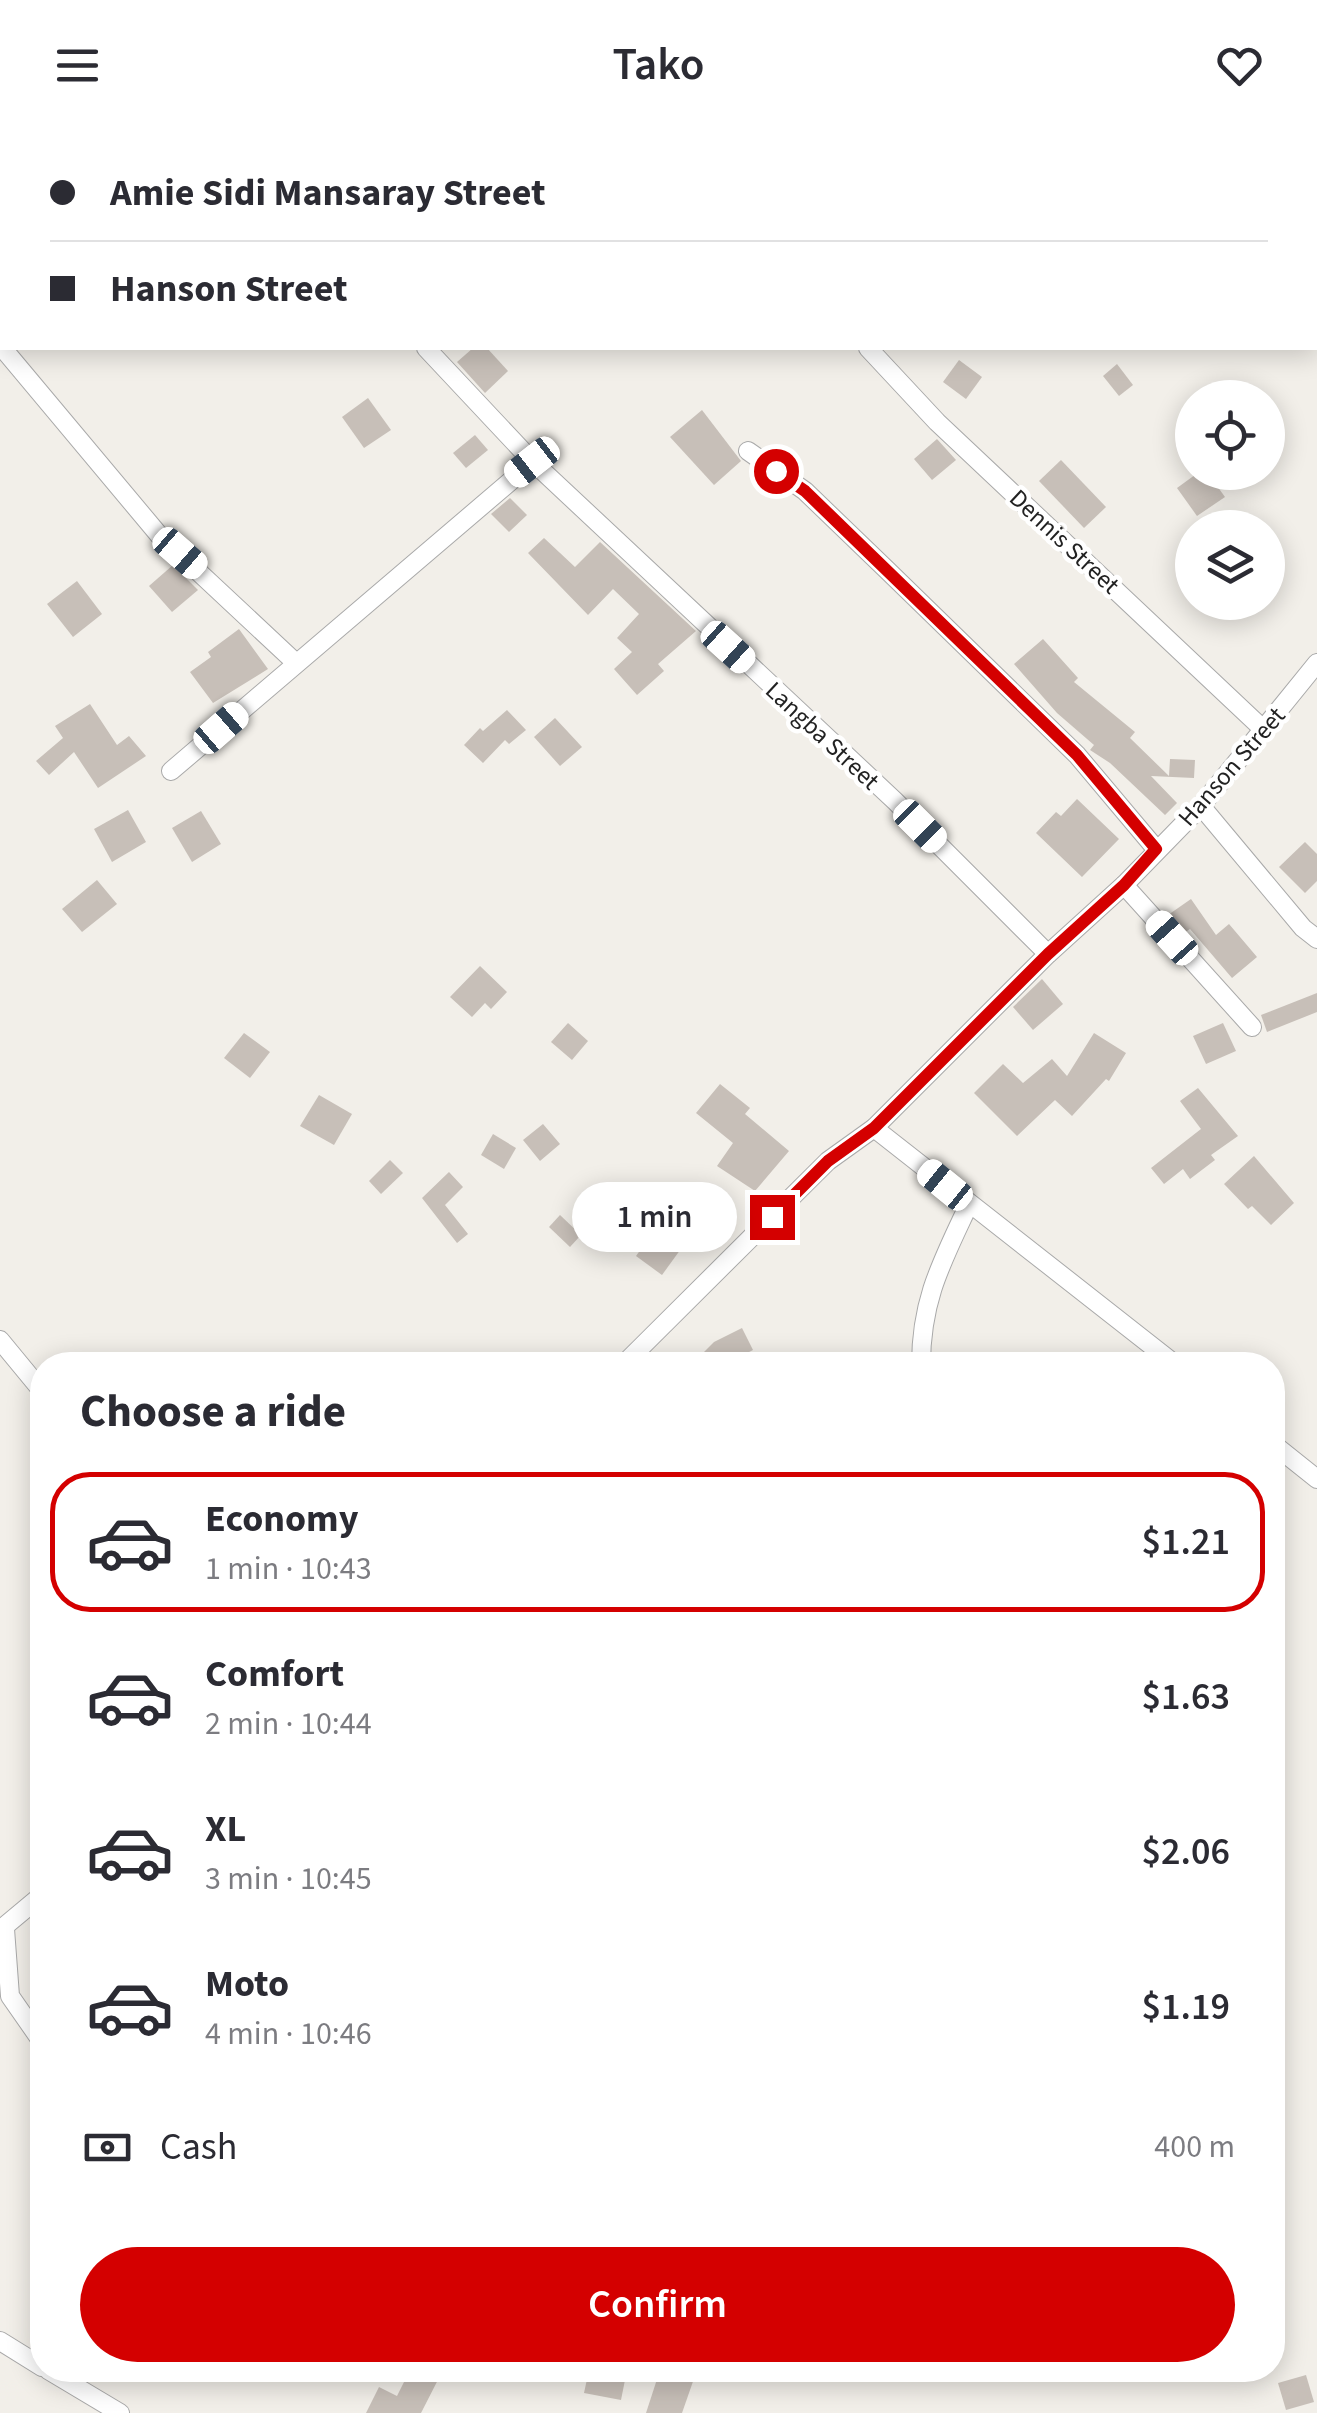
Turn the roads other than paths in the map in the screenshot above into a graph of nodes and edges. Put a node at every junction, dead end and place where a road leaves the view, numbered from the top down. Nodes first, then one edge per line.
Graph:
1 (4, 350) edge
2 (428, 350) edge
3 (870, 350) edge
4 (748, 452) dead end
5 (532, 462) junction
6 (1317, 662) edge
7 (296, 663) junction
8 (1265, 731) junction
9 (171, 771) dead end
10 (1201, 806) junction
11 (1156, 849) junction
12 (1124, 885) junction
13 (1317, 939) edge
14 (1048, 954) junction
15 (1252, 1027) dead end
16 (874, 1128) junction
17 (969, 1204) junction
18 (0, 1340) edge
19 (636, 1352) edge
20 (921, 1352) edge
21 (1159, 1352) edge
22 (30, 1376) edge
23 (1285, 1453) edge
24 (1317, 1478) edge
25 (30, 1906) edge
26 (2, 1930) edge
27 (30, 2025) edge
28 (0, 2341) edge
29 (30, 2359) edge
30 (68, 2382) edge
31 (120, 2413) edge

1 - 7 street
2 - 5 street, Langba Street
3 - 8 street, Dennis Street
4 - 11 street
5 - 7 street
5 - 14 street, Langba Street
6 - 8 street, Hanson Street
7 - 9 street
8 - 10 street, Hanson Street
10 - 11 street, Hanson Street
10 - 13 street
11 - 12 street, Hanson Street
12 - 14 street, Hanson Street
12 - 15 street
14 - 16 street, Hanson Street
16 - 17 street
16 - 19 street, Hanson Street
17 - 20 street
17 - 21 street
18 - 22 street
23 - 24 street
25 - 26 street
26 - 27 street
28 - 29 street
30 - 31 street

